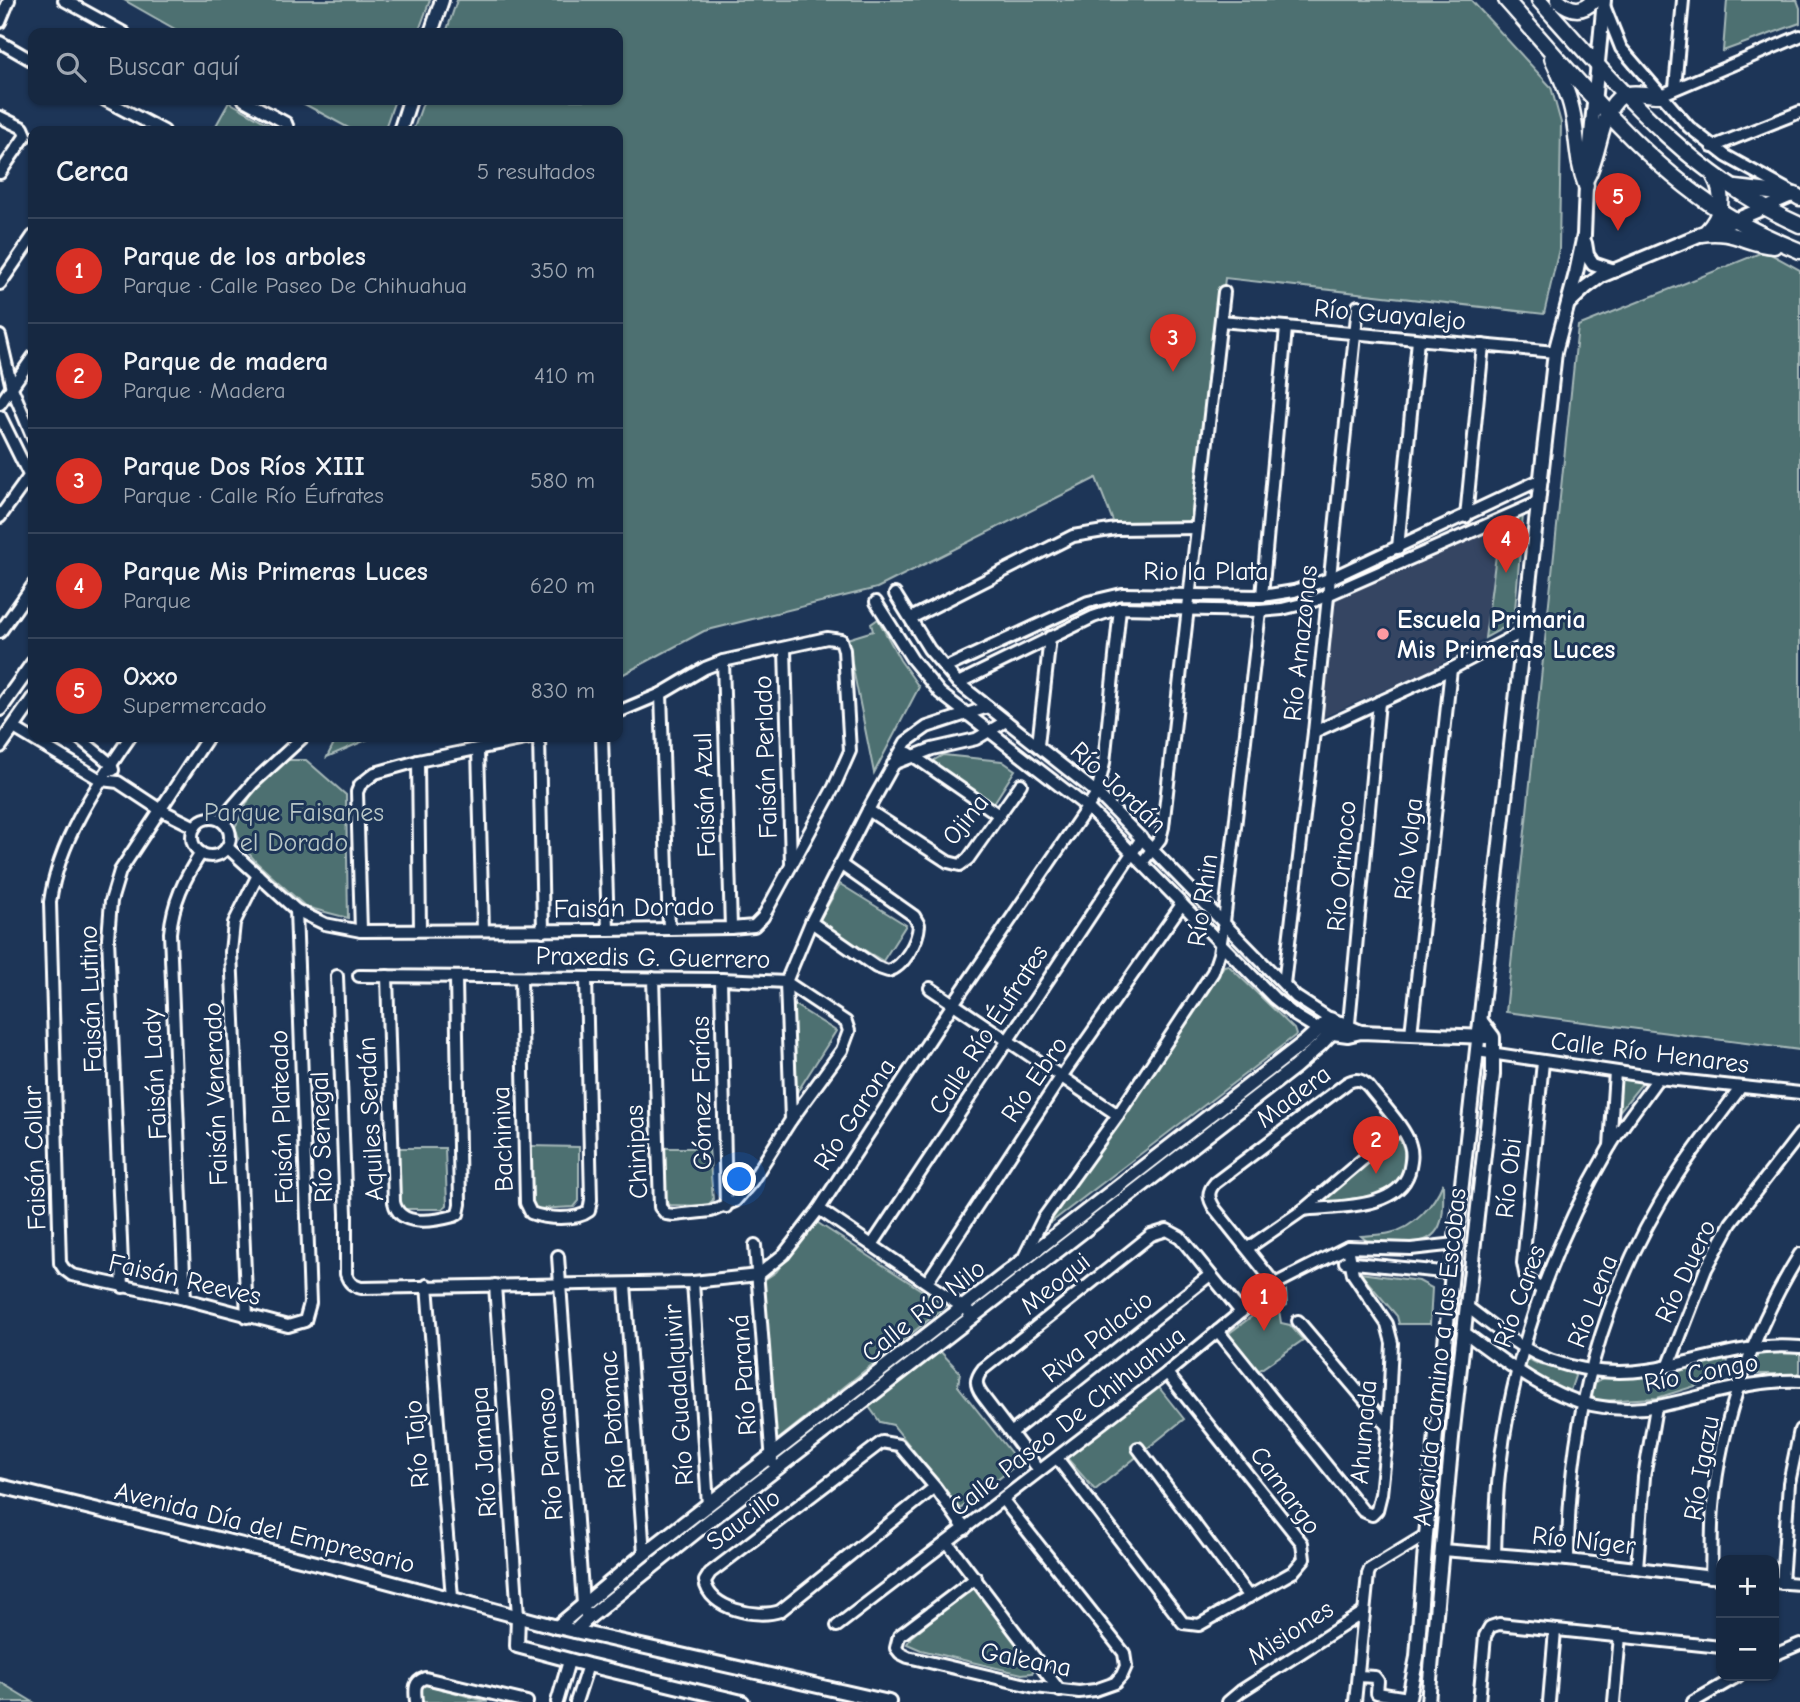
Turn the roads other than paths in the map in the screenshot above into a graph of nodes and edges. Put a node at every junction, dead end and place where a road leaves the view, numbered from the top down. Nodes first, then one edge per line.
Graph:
1 (9, 0) edge
2 (64, 0) edge
3 (442, 0) edge
4 (1506, 0) edge
5 (1515, 0) edge
6 (1539, 0) edge
7 (1558, 0) edge
8 (1683, 0) edge
9 (1600, 2) edge
10 (1555, 18) junction
11 (0, 22) edge
12 (115, 28) edge
13 (433, 28) edge
14 (1800, 36) edge
15 (0, 42) edge
16 (1546, 44) junction
17 (28, 58) edge
18 (1597, 64) junction
19 (1675, 88) junction
20 (1626, 94) junction
21 (1661, 95) junction
22 (1594, 97) junction
23 (115, 105) edge
24 (252, 105) edge
25 (408, 105) edge
26 (1607, 112) junction
27 (1800, 112) edge
28 (0, 117) edge
29 (154, 126) edge
30 (287, 126) edge
31 (402, 126) edge
32 (1713, 147) junction
33 (0, 173) edge
34 (1714, 176) junction
35 (1586, 182) junction
36 (1728, 186) junction
37 (1798, 195) edge
38 (1764, 208) junction
39 (1720, 210) junction
40 (1735, 220) junction
41 (1800, 225) edge
42 (1703, 233) junction
43 (1584, 235) junction
44 (28, 243) edge
45 (1793, 248) edge
46 (1614, 271) junction
47 (0, 284) edge
48 (1224, 292) dead end
49 (1358, 306) dead end
50 (1567, 306) junction
51 (1220, 321) junction
52 (1286, 328) junction
53 (1355, 335) junction
54 (0, 336) edge
55 (1418, 340) junction
56 (1483, 345) junction
57 (1555, 352) junction
58 (28, 364) edge
59 (12, 388) junction
60 (0, 404) edge
61 (0, 416) edge
62 (28, 426) edge
63 (28, 468) edge
64 (1542, 479) junction
65 (28, 481) edge
66 (1539, 502) junction
67 (0, 517) edge
68 (1465, 517) junction
69 (1197, 528) junction
70 (1398, 548) junction
71 (1329, 579) junction
72 (28, 592) edge
73 (895, 594) dead end
74 (1190, 595) junction
75 (1328, 595) junction
76 (1262, 596) junction
77 (876, 602) dead end
78 (1120, 608) junction
79 (1189, 609) junction
80 (1260, 611) junction
81 (911, 618) junction
82 (1524, 631) junction
83 (0, 632) edge
84 (1050, 637) junction
85 (785, 649) junction
86 (723, 661) junction
87 (944, 668) junction
88 (1451, 669) junction
89 (28, 670) edge
90 (958, 683) junction
91 (662, 694) junction
92 (1379, 702) junction
93 (28, 706) edge
94 (988, 707) junction
95 (0, 709) edge
96 (623, 710) edge
97 (966, 715) junction
98 (1006, 721) junction
99 (13, 728) junction
100 (1314, 732) junction
101 (989, 733) junction
102 (28, 737) edge
103 (37, 742) edge
104 (84, 742) edge
105 (126, 742) edge
106 (205, 742) edge
107 (298, 742) edge
108 (512, 742) edge
109 (537, 742) edge
110 (602, 742) edge
111 (1038, 745) junction
112 (0, 746) edge
113 (901, 748) junction
114 (478, 749) junction
115 (914, 755) junction
116 (418, 761) junction
117 (111, 764) junction
118 (893, 764) junction
119 (101, 780) junction
120 (118, 782) junction
121 (1021, 783) dead end
122 (1097, 793) junction
123 (1087, 807) junction
124 (159, 808) junction
125 (868, 810) junction
126 (999, 816) junction
127 (221, 820) junction
128 (195, 827) junction
129 (1142, 838) junction
130 (227, 847) junction
131 (1153, 849) junction
132 (201, 853) junction
133 (1132, 853) junction
134 (1142, 863) junction
135 (791, 864) junction
136 (839, 864) junction
137 (258, 875) junction
138 (1182, 904) junction
139 (296, 909) junction
140 (811, 922) junction
141 (1224, 922) junction
142 (731, 928) junction
143 (420, 929) junction
144 (669, 929) junction
145 (483, 930) junction
146 (608, 930) junction
147 (361, 931) junction
148 (543, 931) junction
149 (1221, 945) junction
150 (337, 976) dead end
151 (359, 976) dead end
152 (387, 976) junction
153 (456, 978) junction
154 (521, 978) junction
155 (586, 978) junction
156 (653, 978) junction
157 (721, 979) junction
158 (786, 982) junction
159 (1284, 984) junction
160 (930, 988) dead end
161 (953, 1004) junction
162 (1481, 1021) junction
163 (1346, 1027) junction
164 (1319, 1030) junction
165 (1332, 1034) junction
166 (1411, 1034) junction
167 (1479, 1036) junction
168 (1493, 1037) junction
169 (1007, 1040) junction
170 (1477, 1051) junction
171 (1494, 1054) junction
172 (1543, 1062) junction
173 (1615, 1072) junction
174 (1062, 1077) junction
175 (1658, 1078) junction
176 (1741, 1087) junction
177 (1800, 1093) edge
178 (1118, 1115) junction
179 (790, 1120) junction
180 (1400, 1128) junction
181 (1800, 1134) edge
182 (1610, 1147) junction
183 (726, 1206) junction
184 (819, 1209) junction
185 (1303, 1210) junction
186 (1456, 1244) junction
187 (755, 1245) dead end
188 (872, 1245) junction
189 (1348, 1247) junction
190 (1248, 1248) junction
191 (1800, 1254) edge
192 (558, 1256) dead end
193 (1329, 1257) junction
194 (60, 1263) joint
195 (1021, 1263) junction
196 (1349, 1263) junction
197 (1452, 1273) junction
198 (758, 1275) junction
199 (1210, 1275) junction
200 (693, 1282) junction
201 (927, 1282) junction
202 (625, 1284) junction
203 (1275, 1284) junction
204 (427, 1285) junction
205 (495, 1285) junction
206 (560, 1285) junction
207 (123, 1287) junction
208 (1542, 1290) junction
209 (185, 1299) junction
210 (1466, 1306) junction
211 (963, 1307) junction
212 (1241, 1312) junction
213 (974, 1315) junction
214 (247, 1317) junction
215 (305, 1321) joint
216 (1298, 1321) dead end
217 (1218, 1331) junction
218 (1464, 1332) junction
219 (1753, 1346) junction
220 (1800, 1347) edge
221 (1524, 1348) junction
222 (1669, 1365) junction
223 (1590, 1369) junction
224 (1517, 1372) junction
225 (1167, 1373) junction
226 (1800, 1381) edge
227 (1740, 1386) junction
228 (1582, 1402) junction
229 (1656, 1407) junction
230 (1388, 1427) junction
231 (1800, 1430) edge
232 (1011, 1433) junction
233 (1436, 1437) junction
234 (1452, 1438) junction
235 (1138, 1448) dead end
236 (772, 1455) junction
237 (1057, 1458) junction
238 (1039, 1470) junction
239 (773, 1471) junction
240 (0, 1486) edge
241 (935, 1487) junction
242 (1003, 1500) junction
243 (708, 1505) junction
244 (965, 1529) junction
245 (1426, 1535) junction
246 (948, 1543) junction
247 (1441, 1550) junction
248 (644, 1554) junction
249 (1495, 1554) junction
250 (1568, 1560) junction
251 (1637, 1568) junction
252 (1779, 1572) edge
253 (1716, 1577) edge
254 (976, 1578) junction
255 (1779, 1582) edge
256 (1800, 1584) edge
257 (1249, 1597) junction
258 (452, 1598) junction
259 (583, 1604) junction
260 (1364, 1612) junction
261 (518, 1616) junction
262 (587, 1619) junction
263 (837, 1626) dead end
264 (557, 1627) junction
265 (1555, 1630) junction
266 (575, 1631) junction
267 (1620, 1636) junction
268 (1800, 1644) edge
269 (1716, 1646) edge
270 (1779, 1653) edge
271 (569, 1661) junction
272 (588, 1665) junction
273 (1358, 1676) junction
274 (1729, 1681) edge
275 (1241, 1690) junction
276 (1060, 1691) junction
277 (1408, 1700) edge
278 (416, 1702) edge
279 (527, 1702) edge
280 (557, 1702) edge
281 (576, 1702) edge
282 (742, 1702) edge
283 (888, 1702) edge
284 (1228, 1702) edge
285 (1237, 1702) edge
286 (1355, 1702) edge
287 (1428, 1702) edge
288 (1479, 1702) edge
289 (1549, 1702) edge
290 (1614, 1702) edge
291 (1693, 1702) edge

1 - 11 street
2 - 12 street
3 - 13 street
4 - 16 main road
5 - 10 main road
6 - 10 main road
7 - 9 main road
8 - 19 street
9 - 18 street, Avenida Camino a las Escobas
9 - 21 street
10 - 18 main road
14 - 19 street
15 - 17 street
16 - 22 main road
16 - 35 main road
18 - 20 main road
18 - 22 street, Avenida Camino a las Escobas
19 - 21 street
20 - 21 main road
20 - 26 main road
20 - 34 main road
21 - 32 street
22 - 26 main road
22 - 35 street, Avenida Camino a las Escobas
23 - 29 street
24 - 30 street
25 - 31 street
26 - 35 main road
26 - 39 main road
27 - 32 street
28 - 33 street
32 - 37 street
34 - 36 main road
34 - 39 main road
35 - 43 street, Avenida Camino a las Escobas
36 - 37 main road
36 - 38 main road
37 - 38 street
38 - 40 street
38 - 41 main road
39 - 40 main road
39 - 42 main road
40 - 42 street
40 - 45 main road
42 - 45 main road
42 - 46 street
43 - 46 street
43 - 50 street, Avenida Camino a las Escobas
44 - 47 street
46 - 50 street
48 - 51 street
49 - 53 street, Río Amazonas
50 - 57 street, Avenida Camino a las Escobas
51 - 52 street, Río Guayalejo
51 - 69 street
52 - 53 street, Río Guayalejo
52 - 76 street
53 - 55 street, Río Guayalejo
53 - 71 street, Río Amazonas
54 - 59 street
55 - 56 street, Río Guayalejo
55 - 70 street
56 - 57 street, Río Guayalejo
56 - 68 street
57 - 64 street, Avenida Camino a las Escobas
58 - 59 street
59 - 60 street
59 - 62 street
61 - 63 street
64 - 66 street, Avenida Camino a las Escobas
64 - 68 street, Rio la Plata
65 - 67 street
66 - 75 street, Rio la Plata
66 - 82 street, Avenida Camino a las Escobas
68 - 70 street, Rio la Plata
69 - 74 street
69 - 81 street
70 - 71 street, Rio la Plata
71 - 75 street, Río Amazonas
71 - 76 street, Rio la Plata
72 - 83 street
73 - 81 street, Río Jordán
74 - 76 street, Rio la Plata
74 - 79 street
74 - 87 street, Rio la Plata
75 - 80 street, Rio la Plata
75 - 100 street, Río Amazonas
77 - 97 street
78 - 79 street, Rio la Plata
78 - 84 street, Rio la Plata
78 - 122 street, Río Garona
79 - 80 street, Rio la Plata
79 - 131 street
80 - 141 street, Río Rhin
81 - 87 street, Río Jordán
82 - 88 street
82 - 162 street, Avenida Camino a las Escobas
84 - 90 street, Rio la Plata
84 - 111 street
85 - 86 street
85 - 135 street, Faisán Perlado
85 - 135 street, Faisán Dorado
86 - 91 street
86 - 142 street, Faisán Azul
87 - 90 street, Río Jordán
88 - 92 street
88 - 166 street, Río Volga
89 - 95 street
90 - 94 street, Río Jordán
91 - 96 street
91 - 144 street
92 - 100 street
92 - 163 street, Río Orinoco
93 - 99 street
94 - 97 street, Praxedis G. Guerrero
94 - 98 street, Río Jordán
97 - 101 street
97 - 113 street, Praxedis G. Guerrero
98 - 101 street
98 - 111 street, Río Jordán
99 - 102 street
99 - 112 street
100 - 159 street, Río Amazonas
101 - 115 street
101 - 123 street
103 - 119 street
104 - 117 street
105 - 117 street, Faisán Collar
106 - 124 street, Faisán Lutino
107 - 127 street
108 - 114 street
109 - 148 street
110 - 146 street
111 - 122 street, Río Jordán
113 - 115 street
113 - 118 street, Praxedis G. Guerrero
114 - 116 street
114 - 145 street
115 - 118 street
115 - 126 street
116 - 143 street
116 - 147 street
117 - 119 street, Faisán Collar
117 - 120 street
118 - 125 street, Praxedis G. Guerrero
119 - 120 street
119 - 194 street, Faisán Collar
120 - 124 street
121 - 126 street, Ojina
122 - 123 street, Río Garona
122 - 129 street, Río Jordán
123 - 133 street
123 - 161 street, Río Garona
124 - 128 street
124 - 207 street, Faisán Lutino
125 - 126 street, Ojina
125 - 136 street, Praxedis G. Guerrero
127 - 128 street
127 - 130 street
128 - 132 street
129 - 131 street, Río Jordán
129 - 133 street, Calle Río Éufrates
130 - 132 street
130 - 137 street, Faisán Dorado
131 - 134 street
131 - 141 street, Río Jordán
132 - 209 street, Faisán Lady
133 - 134 street
133 - 169 street, Calle Río Éufrates
134 - 138 street
135 - 142 street, Faisán Dorado
136 - 140 street, Praxedis G. Guerrero
136 - 140 street
137 - 139 street, Faisán Dorado
137 - 214 street, Faisán Venerado
138 - 149 street
138 - 174 street, Río Ebro
139 - 147 street, Faisán Dorado
139 - 215 street, Faisán Plateado
140 - 158 street, Praxedis G. Guerrero
141 - 149 street, Río Rhin
141 - 159 street, Río Jordán
142 - 144 street, Faisán Dorado
143 - 145 street, Faisán Dorado
143 - 147 street, Faisán Dorado
144 - 146 street, Faisán Dorado
145 - 148 street, Faisán Dorado
146 - 148 street, Faisán Dorado
149 - 164 street
149 - 178 street, Río Rhin
150 - 204 street, Río Senegal
151 - 152 street, Praxedis G. Guerrero
152 - 153 street, Praxedis G. Guerrero
152 - 153 street, Aquiles Serdán
153 - 154 street, Praxedis G. Guerrero
154 - 155 street, Praxedis G. Guerrero
154 - 155 street, Bachiniva
155 - 156 street, Praxedis G. Guerrero
156 - 157 street, Praxedis G. Guerrero
156 - 183 street, Chinipas
157 - 158 street, Praxedis G. Guerrero
157 - 183 street, Gómez Farías
158 - 179 street
158 - 179 street
159 - 163 street, Río Jordán
160 - 161 street
161 - 169 street
161 - 184 street, Río Garona
162 - 167 street, Avenida Camino a las Escobas
162 - 168 street
163 - 164 street, Calle Río Nilo
163 - 165 street, Calle Río Nilo
163 - 166 street
164 - 165 street
164 - 195 street, Calle Río Nilo
165 - 213 street, Calle Río Nilo
166 - 167 street
167 - 168 street
167 - 170 street, Avenida Camino a las Escobas
168 - 171 street, Avenida Camino a las Escobas
169 - 174 street
169 - 188 street, Calle Río Éufrates
170 - 171 street, Calle Río Henares
170 - 186 street, Avenida Camino a las Escobas
171 - 172 street, Calle Río Henares
171 - 210 street, Avenida Camino a las Escobas
172 - 173 street, Calle Río Henares
172 - 208 street, Río Obi
173 - 175 street, Calle Río Henares
173 - 182 street
174 - 178 street
174 - 201 street, Río Ebro
175 - 176 street, Calle Río Henares
175 - 182 street, Río Cares
176 - 177 street, Calle Río Henares
176 - 223 street, Río Lena
178 - 195 street, Río Rhin
179 - 183 street
180 - 185 street
180 - 185 street
180 - 190 street, Madera
181 - 222 street, Río Duero
182 - 208 street, Río Cares
184 - 188 street
184 - 198 street, Río Garona
185 - 190 street
186 - 189 street, Calle Paseo De Chihuahua
186 - 197 street, Avenida Camino a las Escobas
187 - 198 street, Río Paraná
188 - 201 street
189 - 193 street, Calle Paseo De Chihuahua
189 - 196 street, Ahumada
190 - 203 street, Madera
191 - 219 street, Río Igazu
192 - 206 street, Río Parnaso
193 - 196 street
193 - 203 street, Calle Paseo De Chihuahua
194 - 207 street, Faisán Reeves
195 - 211 street, Calle Río Nilo
196 - 197 street
196 - 230 street, Ahumada
197 - 233 street, Avenida Camino a las Escobas
198 - 200 street
198 - 236 street, Río Paraná
199 - 212 street, Meoqui
199 - 232 street, Riva Palacio
199 - 232 street, Meoqui
200 - 202 street
200 - 243 street, Río Guadalquivir
201 - 211 street
202 - 206 street
202 - 248 street, Río Potomac
203 - 212 street, Calle Paseo De Chihuahua
204 - 205 street
204 - 258 street, Río Tajo
205 - 206 street
205 - 261 street, Río Jamapa
206 - 259 street, Río Parnaso
207 - 209 street, Faisán Reeves
208 - 221 street, Río Cares
209 - 214 street, Faisán Reeves
210 - 218 street, Avenida Camino a las Escobas
210 - 221 street, Río Congo
211 - 213 street
211 - 236 street, Calle Río Nilo
212 - 217 street, Calle Paseo De Chihuahua
213 - 239 street, Calle Río Nilo
214 - 215 street, Faisán Reeves
216 - 230 street
217 - 225 street, Calle Paseo De Chihuahua
217 - 230 street, Ahumada
218 - 224 street, Río Congo
218 - 234 street, Avenida Camino a las Escobas
219 - 220 street, Río Congo
219 - 222 street, Río Congo
219 - 227 street, Río Igazu
221 - 223 street, Río Congo
221 - 224 street, Río Cares
222 - 223 street, Río Congo
223 - 228 street, Río Lena
224 - 228 street, Río Congo
224 - 249 street, Río Cares
225 - 237 street, Calle Paseo De Chihuahua
225 - 257 street, Camargo
226 - 227 street, Río Congo
227 - 229 street, Río Congo
227 - 253 street, Río Igazu
228 - 229 street, Río Congo
228 - 250 street, Río Lena
229 - 251 street
231 - 252 street
232 - 238 street, Meoqui
233 - 234 street
233 - 245 street, Avenida Camino a las Escobas
234 - 247 street, Avenida Camino a las Escobas
235 - 257 street
236 - 239 street, Río Paraná
236 - 243 street, Calle Río Nilo
237 - 238 street, Calle Paseo De Chihuahua
237 - 257 street, Camargo
238 - 242 street, Calle Paseo De Chihuahua
239 - 262 street, Calle Río Nilo
240 - 258 street, Avenida Día del Empresario
241 - 241 street, Saucillo
241 - 244 street, Saucillo
242 - 244 street, Calle Paseo De Chihuahua
242 - 276 street, Galeana
243 - 248 street, Calle Río Nilo
244 - 246 street, Calle Paseo De Chihuahua
245 - 260 street
245 - 277 street, Avenida Camino a las Escobas
246 - 254 street
246 - 263 street, Calle Paseo De Chihuahua
247 - 249 street, Río Níger
247 - 287 street, Avenida Camino a las Escobas
248 - 259 street, Calle Río Nilo
249 - 250 street, Río Níger
250 - 251 street, Río Níger
251 - 253 street, Río Níger
254 - 276 street
254 - 276 street, Galeana
255 - 256 street
258 - 261 street, Avenida Día del Empresario
259 - 262 street, Río Parnaso
259 - 264 street, Calle Río Nilo
260 - 273 street
260 - 275 street, Misiones
261 - 264 street, Avenida Día del Empresario
261 - 271 street
262 - 266 street, Calle Río Nilo
264 - 266 street, Avenida Día del Empresario
265 - 267 street
265 - 288 street
265 - 289 street
266 - 283 street, Avenida Día del Empresario
267 - 269 street
267 - 290 street
268 - 270 street
271 - 272 street
271 - 280 street
272 - 281 street
272 - 282 street
273 - 277 street
273 - 286 street
274 - 291 street
275 - 284 street, Misiones
275 - 285 street, Misiones
278 - 279 street

